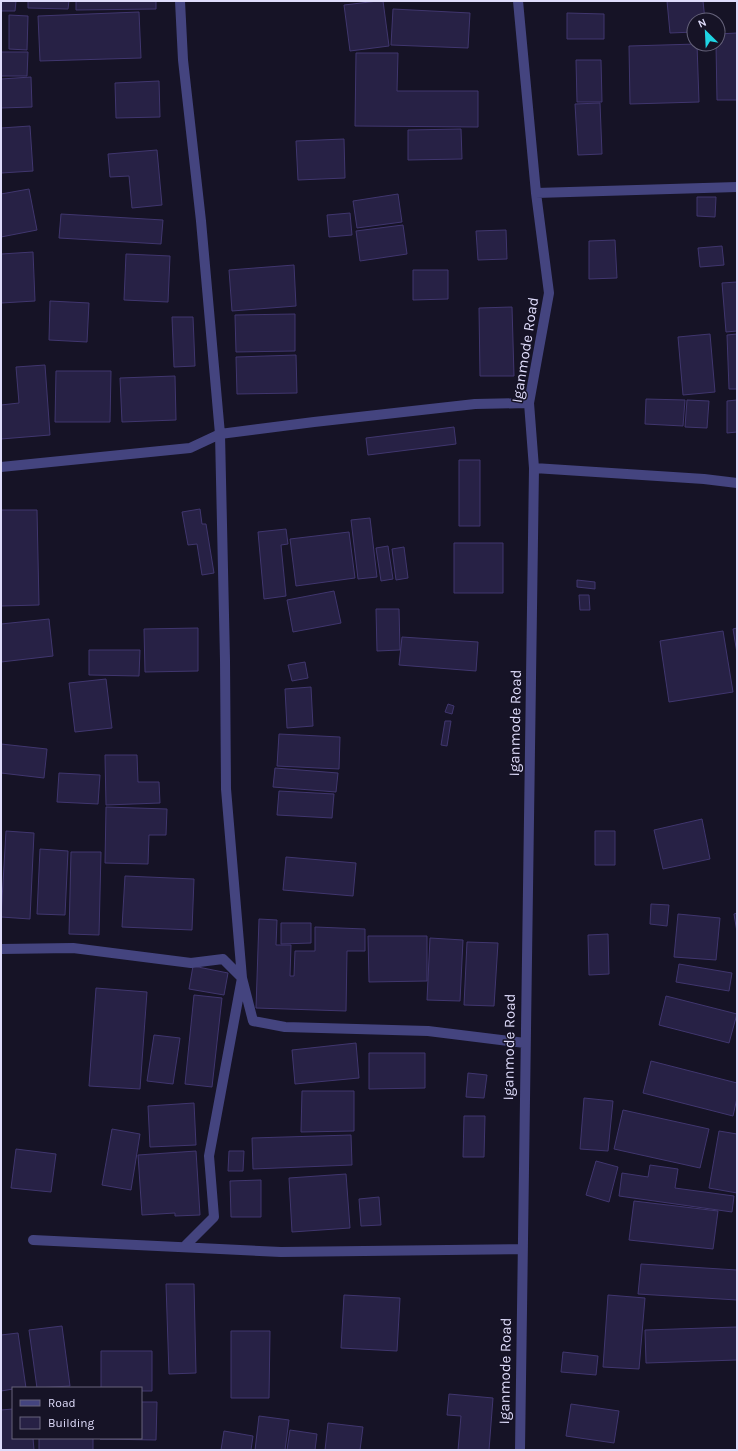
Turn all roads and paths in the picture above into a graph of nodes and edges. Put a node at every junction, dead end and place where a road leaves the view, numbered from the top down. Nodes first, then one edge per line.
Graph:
1 (180, 1) edge
2 (518, 1) edge
3 (737, 187) edge
4 (536, 193) junction
5 (529, 403) junction
6 (220, 434) junction
7 (1, 467) edge
8 (534, 468) junction
9 (737, 483) edge
10 (1, 949) edge
11 (242, 978) junction
12 (524, 1043) junction
13 (33, 1240) dead end
14 (184, 1247) junction
15 (522, 1249) junction
16 (520, 1450) edge

1 - 6 street
2 - 4 street, Iganmode Road
3 - 4 street
4 - 5 street, Iganmode Road
5 - 6 street
5 - 8 street, Iganmode Road
6 - 7 street
6 - 11 street
8 - 9 street
8 - 12 street, Iganmode Road
10 - 11 street
11 - 12 street
11 - 14 street
12 - 15 street, Iganmode Road
13 - 14 street
14 - 15 street
15 - 16 street, Iganmode Road

